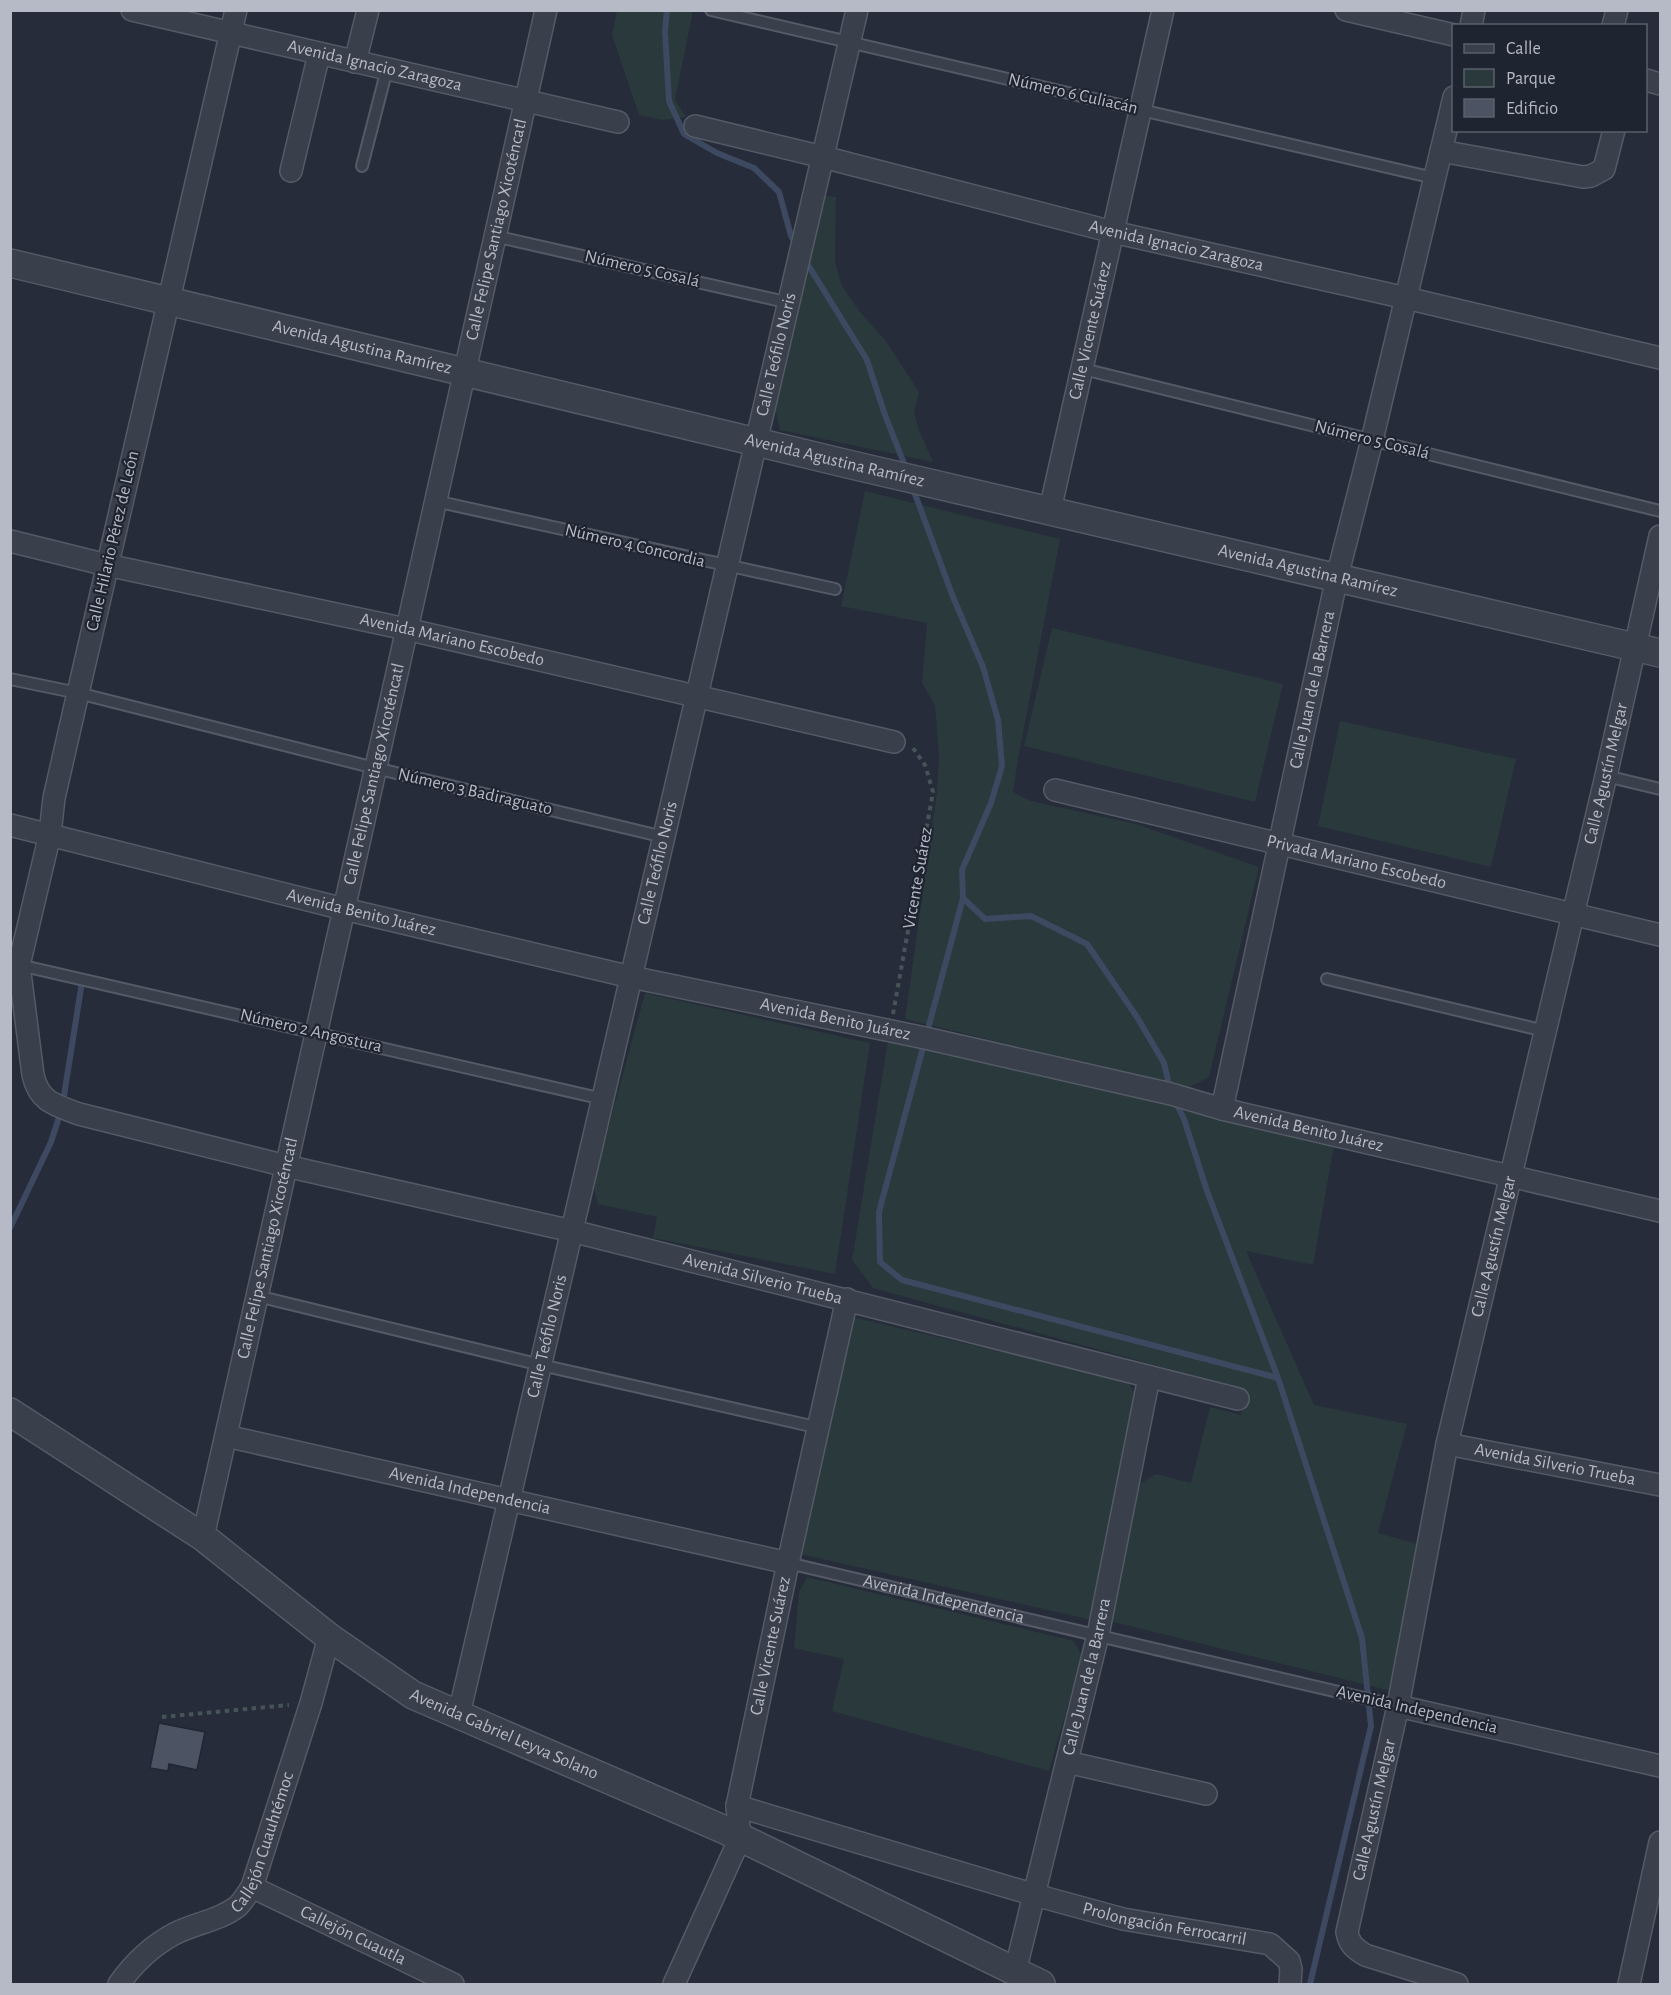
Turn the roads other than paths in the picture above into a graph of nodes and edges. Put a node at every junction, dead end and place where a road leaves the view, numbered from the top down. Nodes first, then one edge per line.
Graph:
1 (132, 10) edge
2 (236, 10) edge
3 (368, 10) edge
4 (546, 10) edge
5 (711, 10) edge
6 (857, 10) edge
7 (1163, 10) edge
8 (1346, 10) edge
9 (231, 33) junction
10 (1452, 35) edge
11 (850, 43) junction
12 (319, 54) junction
13 (355, 62) junction
14 (387, 69) junction
15 (524, 100) junction
16 (1452, 105) edge
17 (1141, 110) junction
18 (618, 122) dead end
19 (695, 126) dead end
20 (1613, 132) edge
21 (1441, 151) junction
22 (823, 157) junction
23 (362, 166) dead end
24 (291, 171) dead end
25 (1434, 178) junction
26 (1113, 232) junction
27 (494, 236) junction
28 (10, 263) edge
29 (1406, 297) junction
30 (168, 301) junction
31 (790, 303) junction
32 (1660, 358) edge
33 (1083, 369) junction
34 (464, 371) junction
35 (1372, 440) junction
36 (757, 442) junction
37 (435, 501) junction
38 (1050, 510) junction
39 (1660, 511) edge
40 (1660, 536) edge
41 (10, 541) edge
42 (107, 565) junction
43 (727, 566) junction
44 (1337, 577) junction
45 (835, 589) dead end
46 (406, 629) junction
47 (1648, 650) edge
48 (10, 679) edge
49 (78, 693) junction
50 (697, 696) junction
51 (894, 742) road end
52 (375, 768) junction
53 (1606, 776) junction
54 (1660, 789) edge
55 (1054, 790) dead end
56 (10, 825) edge
57 (50, 834) junction
58 (664, 837) junction
59 (1279, 843) junction
60 (344, 909) junction
61 (1572, 914) junction
62 (1660, 935) edge
63 (15, 964) edge
64 (631, 977) junction
65 (1327, 979) dead end
66 (1545, 1031) junction
67 (316, 1032) junction
68 (33, 1075) joint
69 (603, 1099) junction
70 (1222, 1109) junction
71 (286, 1166) junction
72 (1510, 1176) junction
73 (1660, 1211) edge
74 (572, 1231) junction
75 (257, 1296) junction
76 (847, 1299) junction
77 (541, 1365) junction
78 (1149, 1377) junction
79 (1238, 1400) dead end
80 (10, 1412) edge
81 (820, 1428) junction
82 (226, 1436) junction
83 (1447, 1444) junction
84 (1660, 1485) edge
85 (509, 1500) junction
86 (203, 1538) junction
87 (788, 1563) junction
88 (1098, 1635) junction
89 (329, 1637) junction
90 (1398, 1706) junction
91 (459, 1714) junction
92 (1067, 1762) junction
93 (1660, 1766) edge
94 (1206, 1794) dead end
95 (737, 1806) junction
96 (740, 1838) junction
97 (1660, 1842) edge
98 (252, 1887) junction
99 (1035, 1894) junction
100 (1014, 1978) edge
101 (119, 1984) edge
102 (453, 1984) edge
103 (674, 1984) edge
104 (1041, 1984) edge
105 (1290, 1984) edge
106 (1457, 1984) edge
107 (1629, 1984) edge

1 - 9 street, Avenida Ignacio Zaragoza
2 - 9 street, Calle Hilario Pérez de León
3 - 13 street
4 - 15 street, Calle Felipe Santiago Xicoténcatl
5 - 11 lane, Número 6 Culiacán
6 - 11 street, Calle Teófilo Noris
7 - 17 street, Calle Vicente Suárez
8 - 10 street
9 - 12 street, Avenida Ignacio Zaragoza
9 - 30 street, Calle Hilario Pérez de León
11 - 17 lane, Número 6 Culiacán
11 - 22 street, Calle Teófilo Noris
12 - 13 street, Avenida Ignacio Zaragoza
12 - 24 street
13 - 14 street, Avenida Ignacio Zaragoza
14 - 15 street, Avenida Ignacio Zaragoza
14 - 23 lane
15 - 18 street, Avenida Ignacio Zaragoza
15 - 27 street, Calle Felipe Santiago Xicoténcatl
16 - 21 street, Calle Juan de la Barrera
17 - 25 lane, Número 6 Culiacán
17 - 26 street, Calle Vicente Suárez
19 - 22 street, Avenida Ignacio Zaragoza
20 - 21 street
21 - 25 street, Calle Juan de la Barrera
22 - 26 street, Avenida Ignacio Zaragoza
22 - 31 street, Calle Teófilo Noris
25 - 29 street, Calle Juan de la Barrera
26 - 29 street, Avenida Ignacio Zaragoza
26 - 33 street, Calle Vicente Suárez
27 - 31 lane, Número 5 Cosalá
27 - 34 street, Calle Felipe Santiago Xicoténcatl
28 - 30 street, Avenida Agustina Ramírez
29 - 32 street, Avenida Ignacio Zaragoza
29 - 35 street, Calle Juan de la Barrera
30 - 34 street, Avenida Agustina Ramírez
30 - 42 street, Calle Hilario Pérez de León
31 - 36 street, Calle Teófilo Noris
33 - 35 lane, Número 5 Cosalá
33 - 38 street, Calle Vicente Suárez
34 - 36 street, Avenida Agustina Ramírez
34 - 37 street, Calle Felipe Santiago Xicoténcatl
35 - 39 lane, Número 5 Cosalá
35 - 44 street, Calle Juan de la Barrera
36 - 38 street, Avenida Agustina Ramírez
36 - 43 street, Calle Teófilo Noris
37 - 43 lane, Número 4 Concordia
37 - 46 street, Calle Felipe Santiago Xicoténcatl
38 - 44 street, Avenida Agustina Ramírez
40 - 47 street, Calle Agustín Melgar
41 - 42 street, Avenida Mariano Escobedo
42 - 46 street, Avenida Mariano Escobedo
42 - 49 street, Calle Hilario Pérez de León
43 - 45 lane, Número 4 Concordia
43 - 50 street, Calle Teófilo Noris
44 - 47 street, Avenida Agustina Ramírez
44 - 59 street, Calle Juan de la Barrera
46 - 50 street, Avenida Mariano Escobedo
46 - 52 street, Calle Felipe Santiago Xicoténcatl
47 - 53 street, Calle Agustín Melgar
48 - 49 lane, Número 3 Badiraguato
49 - 52 lane, Número 3 Badiraguato
49 - 57 street, Calle Hilario Pérez de León
50 - 51 street, Avenida Mariano Escobedo
50 - 58 street, Calle Teófilo Noris
52 - 58 lane, Número 3 Badiraguato
52 - 60 street, Calle Felipe Santiago Xicoténcatl
53 - 54 lane
53 - 61 street, Calle Agustín Melgar
55 - 59 street, Privada Mariano Escobedo
56 - 57 street, Avenida Benito Juárez
57 - 60 street, Avenida Benito Juárez
57 - 63 street, Calle Hilario Pérez de León
58 - 64 street, Calle Teófilo Noris
59 - 61 street, Privada Mariano Escobedo
59 - 70 street, Calle Juan de la Barrera
60 - 64 street, Avenida Benito Juárez
60 - 67 street, Calle Felipe Santiago Xicoténcatl
61 - 62 street, Privada Mariano Escobedo
61 - 66 street, Calle Agustín Melgar
63 - 67 lane, Número 2 Angostura
63 - 68 street, Calle Hilario Pérez de León
64 - 69 street, Calle Teófilo Noris
64 - 70 street, Avenida Benito Juárez
65 - 66 lane
66 - 72 street, Calle Agustín Melgar
67 - 69 lane, Número 2 Angostura
67 - 71 street, Calle Felipe Santiago Xicoténcatl
68 - 71 street, Avenida Silverio Trueba
69 - 74 street, Calle Teófilo Noris
70 - 72 street, Avenida Benito Juárez
71 - 74 street, Avenida Silverio Trueba
71 - 75 street, Calle Felipe Santiago Xicoténcatl
72 - 73 street, Avenida Benito Juárez
72 - 83 street, Calle Agustín Melgar
74 - 76 street, Avenida Silverio Trueba
74 - 77 street, Calle Teófilo Noris
75 - 77 lane
75 - 82 street, Calle Felipe Santiago Xicoténcatl
76 - 78 street, Avenida Silverio Trueba
76 - 81 street, Calle Vicente Suárez
77 - 81 lane
77 - 85 street, Calle Teófilo Noris
78 - 79 street, Avenida Silverio Trueba
78 - 88 street, Calle Juan de la Barrera
80 - 86 street, Avenida Gabriel Leyva Solano
81 - 87 street, Calle Vicente Suárez
82 - 85 street, Avenida Independencia
82 - 86 street, Calle Felipe Santiago Xicoténcatl
83 - 84 street, Avenida Silverio Trueba
83 - 90 street, Calle Agustín Melgar
85 - 87 street, Avenida Independencia
85 - 91 street, Calle Teófilo Noris
86 - 89 street, Avenida Gabriel Leyva Solano
87 - 88 lane, Avenida Independencia
87 - 95 street, Calle Vicente Suárez
88 - 90 lane, Avenida Independencia
88 - 92 street, Calle Juan de la Barrera
89 - 91 street, Avenida Gabriel Leyva Solano
89 - 98 street, Callejón Cuauhtémoc
90 - 93 street, Avenida Independencia
90 - 106 street, Calle Agustín Melgar
91 - 96 street, Avenida Gabriel Leyva Solano
92 - 94 street
92 - 99 street, Calle Juan de la Barrera
95 - 96 street, Calle Vicente Suárez
95 - 99 street, Prolongación Ferrocarril
96 - 100 street, Avenida Gabriel Leyva Solano
96 - 103 street, Calle Vicente Suárez
97 - 107 street
98 - 101 street, Callejón Cuauhtémoc
98 - 102 street, Callejón Cuautla
99 - 100 street, Calle Juan de la Barrera
99 - 105 street, Prolongación Ferrocarril
100 - 104 street, Avenida Gabriel Leyva Solano

